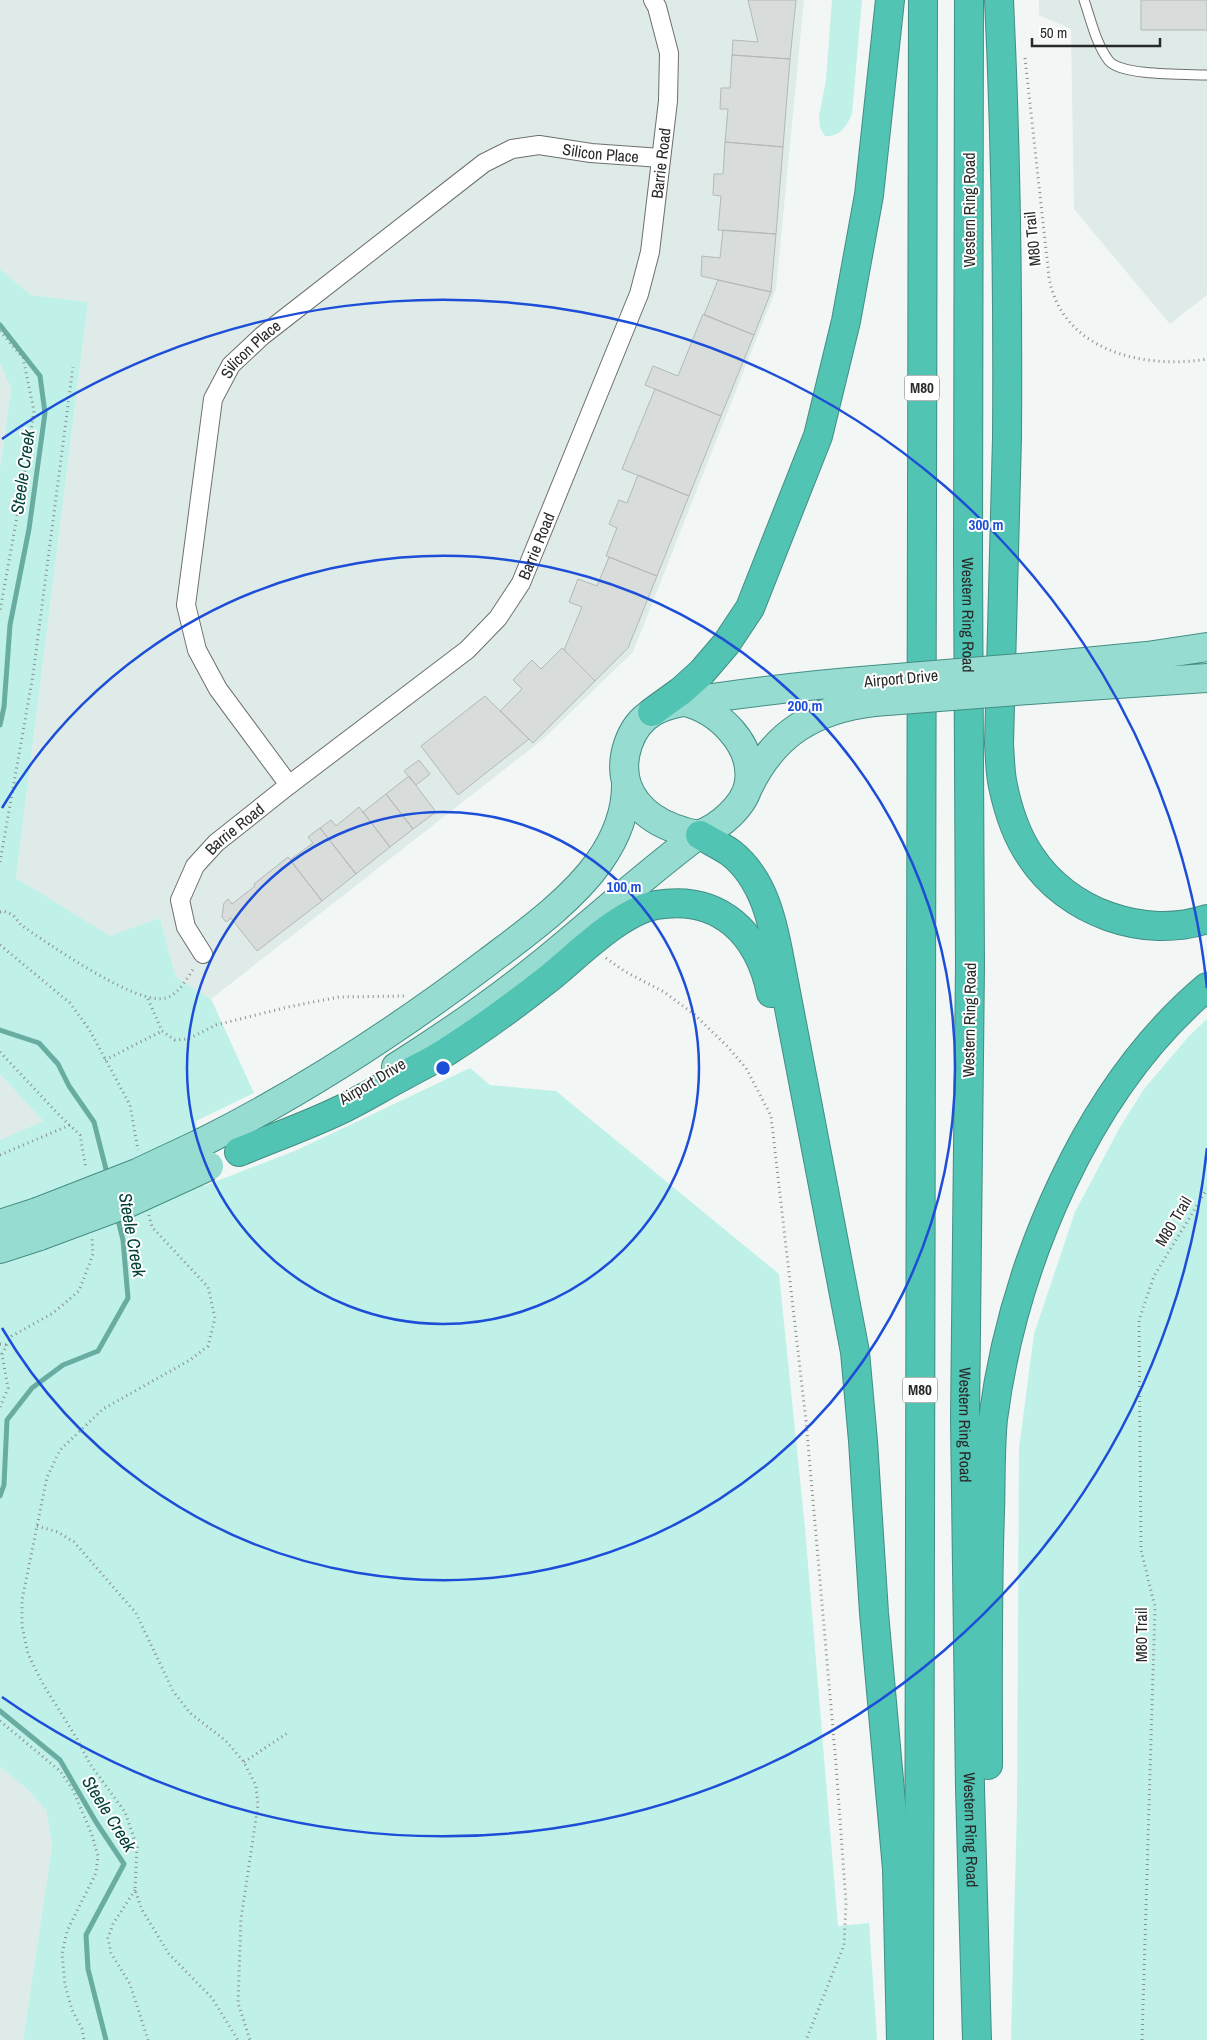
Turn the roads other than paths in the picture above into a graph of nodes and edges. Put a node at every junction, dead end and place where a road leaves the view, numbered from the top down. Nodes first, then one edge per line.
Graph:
1 (653, 0) edge
2 (890, 0) edge
3 (923, 0) edge
4 (969, 0) edge
5 (999, 0) edge
6 (1084, 0) edge
7 (1207, 76) edge
8 (661, 158) junction
9 (1207, 647) edge
10 (1043, 678) junction
11 (1207, 678) edge
12 (874, 691) junction
13 (684, 702) junction
14 (652, 712) junction
15 (626, 781) junction
16 (289, 785) junction
17 (748, 788) junction
18 (699, 835) junction
19 (1207, 919) edge
20 (203, 954) road end
21 (1207, 987) edge
22 (238, 1152) junction
23 (205, 1155) junction
24 (819, 1170) junction
25 (0, 1224) edge
26 (38, 1224) junction
27 (0, 1249) edge
28 (900, 2040) edge
29 (919, 2040) edge
30 (978, 2040) edge

1 - 8 street, Barrie Road
2 - 14 highway
3 - 29 highway, M80
4 - 30 highway, Western Ring Road
5 - 19 highway
6 - 7 lane
8 - 16 street, Barrie Road
8 - 16 street, Silicon Place
9 - 10 main road, Airport Drive
10 - 11 main road, Airport Drive
10 - 12 main road, Airport Drive, bridge
12 - 13 main road, Airport Drive
12 - 17 main road, Airport Drive
13 - 14 main road
13 - 17 main road
14 - 15 main road
15 - 18 main road
15 - 23 main road, Airport Drive
16 - 20 street, Barrie Road
17 - 18 main road
18 - 22 main road, Airport Drive
18 - 24 highway
21 - 30 highway
22 - 23 main road, Airport Drive
22 - 24 highway
23 - 26 main road, Airport Drive, bridge
24 - 28 highway
25 - 26 main road, Airport Drive
26 - 27 main road, Airport Drive

